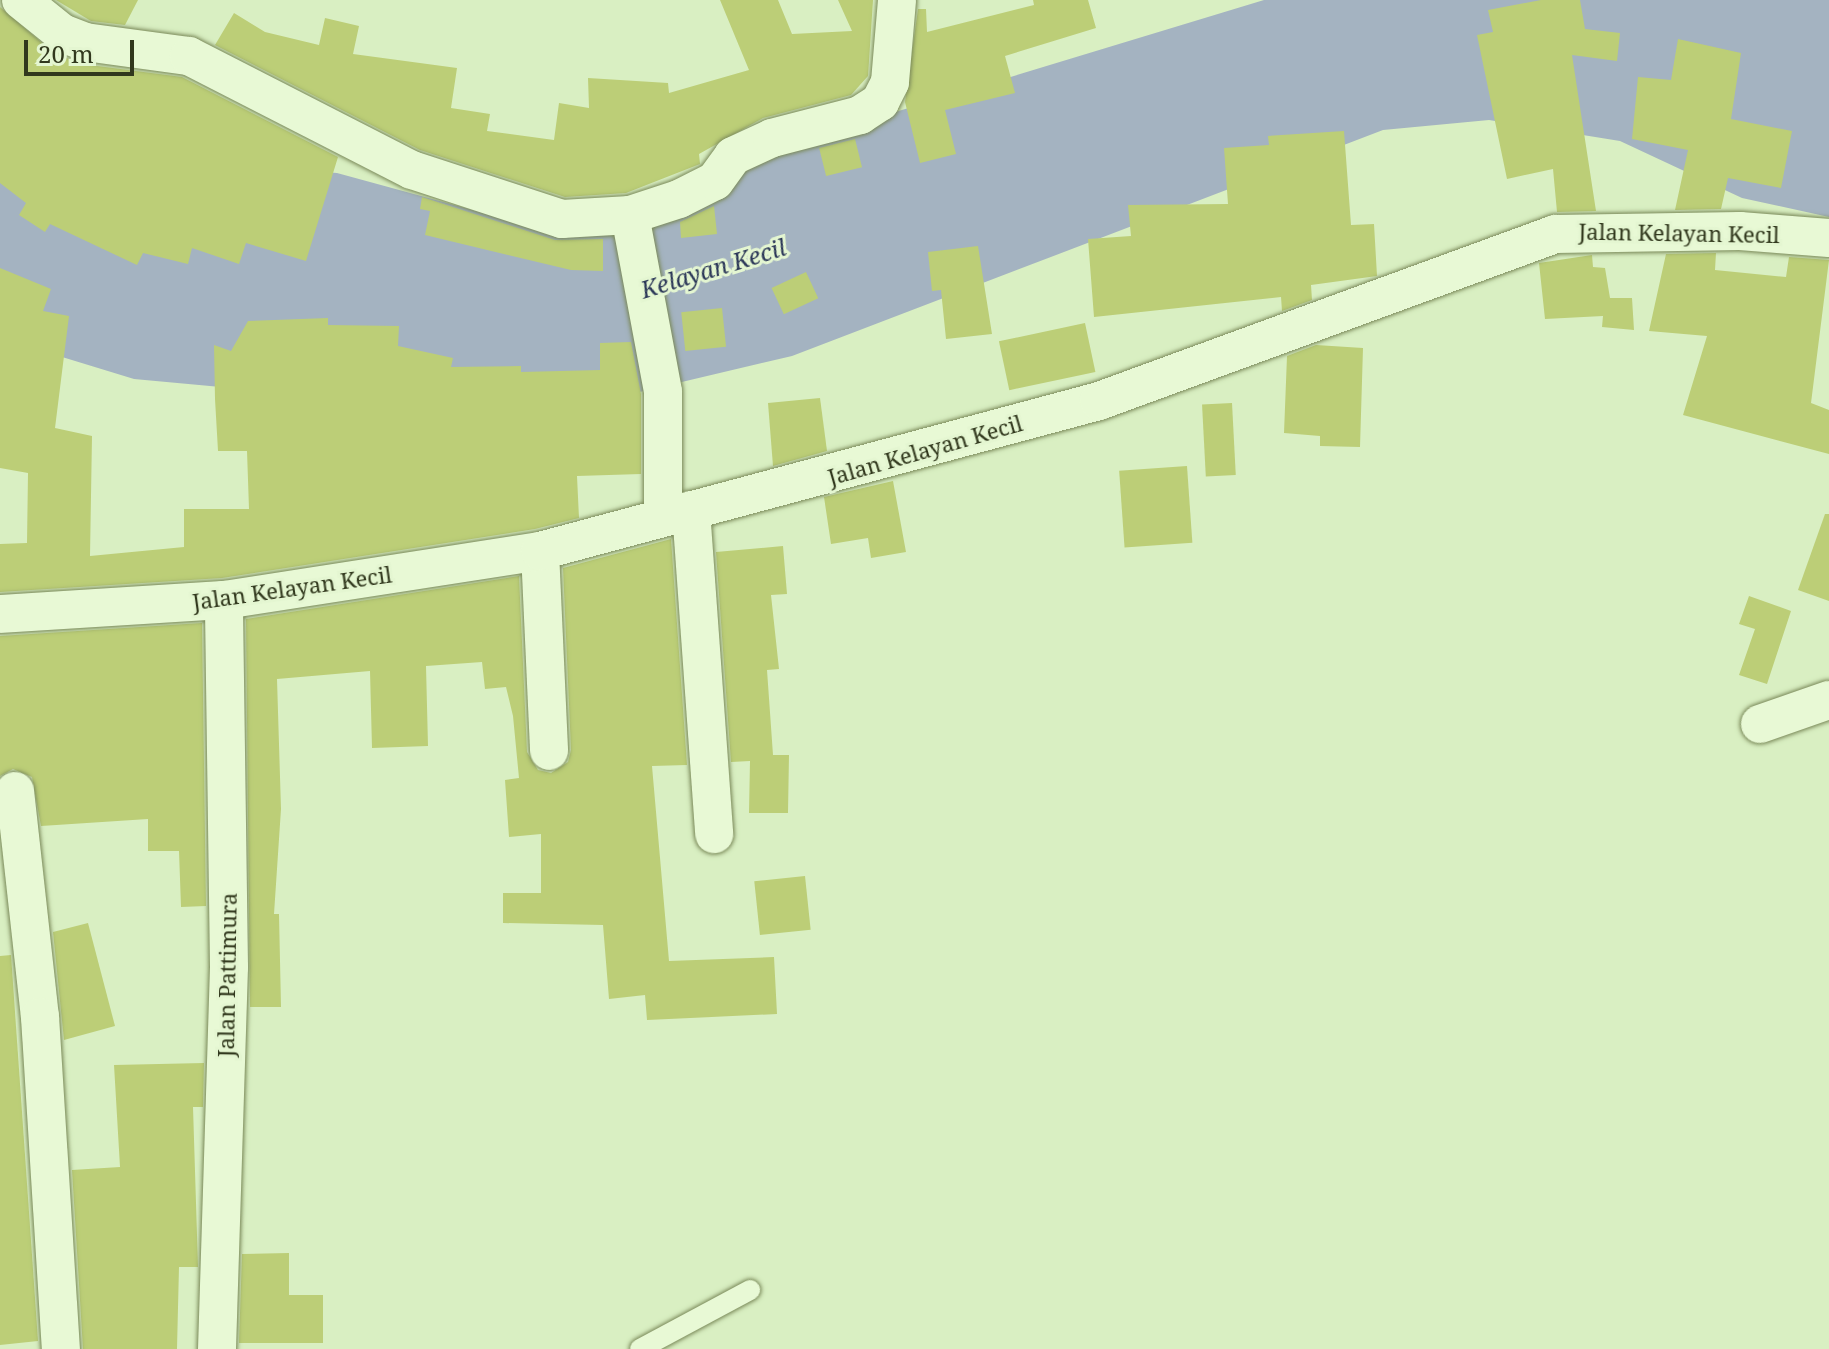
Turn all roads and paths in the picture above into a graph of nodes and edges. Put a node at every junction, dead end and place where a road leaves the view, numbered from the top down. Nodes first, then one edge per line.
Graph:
1 (21, 0) edge
2 (897, 0) edge
3 (631, 220) junction
4 (1829, 238) edge
5 (677, 514) junction
6 (540, 551) junction
7 (224, 600) junction
8 (0, 614) edge
9 (1829, 700) edge
10 (1760, 724) dead end
11 (549, 751) dead end
12 (15, 791) dead end
13 (714, 834) dead end
14 (750, 1290) dead end
15 (61, 1349) edge
16 (217, 1349) edge
17 (640, 1349) edge

1 - 3 street
2 - 3 street
3 - 5 street
4 - 5 street, Jalan Kelayan Kecil
5 - 6 street, Jalan Kelayan Kecil
5 - 13 street
6 - 7 street, Jalan Kelayan Kecil
6 - 11 street
7 - 8 street, Jalan Kelayan Kecil
7 - 16 street, Jalan Pattimura
9 - 10 street
12 - 15 street
14 - 17 lane

